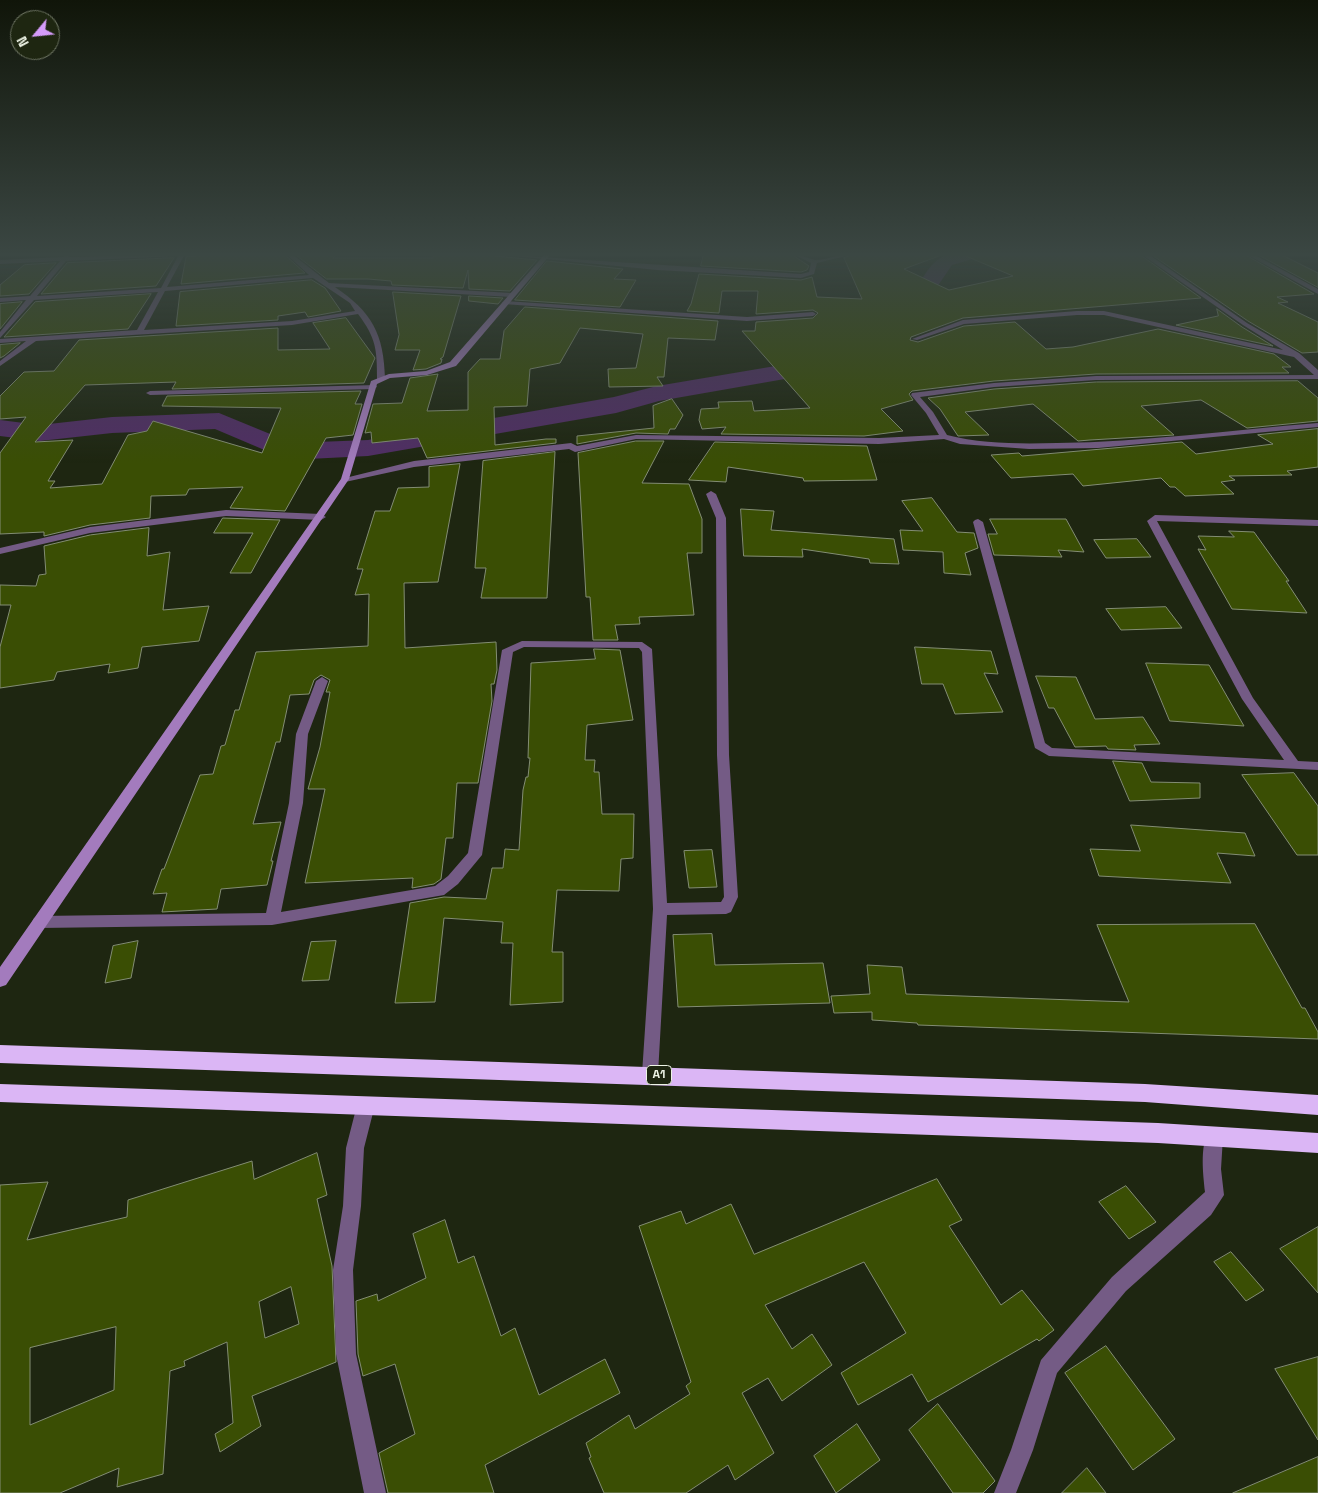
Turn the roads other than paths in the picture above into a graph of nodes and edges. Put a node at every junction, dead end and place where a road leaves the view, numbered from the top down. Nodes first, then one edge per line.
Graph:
1 (11, 324) edge
2 (144, 324) edge
3 (281, 324) edge
4 (368, 324) edge
5 (487, 324) edge
6 (958, 324) edge
7 (1153, 324) edge
8 (1245, 324) edge
9 (140, 332) junction
10 (0, 336) edge
11 (34, 338) junction
12 (916, 339) dead end
13 (0, 341) edge
14 (1296, 355) junction
15 (0, 364) edge
16 (1318, 376) edge
17 (381, 379) junction
18 (373, 387) junction
19 (150, 394) dead end
20 (1318, 425) edge
21 (944, 437) junction
22 (347, 475) junction
23 (711, 494) dead end
24 (321, 517) junction
25 (978, 522) dead end
26 (1318, 523) edge
27 (0, 551) edge
28 (322, 681) dead end
29 (1294, 765) junction
30 (1318, 766) edge
31 (660, 909) junction
32 (272, 919) junction
33 (39, 922) junction
34 (0, 980) edge
35 (0, 1054) edge
36 (650, 1074) junction
37 (0, 1093) edge
38 (1318, 1104) edge
39 (366, 1105) junction
40 (1214, 1137) junction
41 (1318, 1142) edge
42 (375, 1493) edge
43 (1004, 1493) edge

1 - 10 street
2 - 9 street
3 - 9 street
4 - 17 street
5 - 17 street
6 - 12 street
7 - 14 street
8 - 14 street
9 - 11 street
11 - 13 street
11 - 15 street
14 - 16 street
16 - 21 street
17 - 18 street
18 - 19 street
18 - 22 street
20 - 21 street
21 - 22 street
22 - 24 street
23 - 31 street
24 - 27 street
24 - 33 street
25 - 29 street
26 - 29 street
28 - 32 street
29 - 30 street
31 - 32 street
31 - 36 street
32 - 33 street
33 - 34 street
35 - 36 highway, A1
36 - 38 highway, A1
37 - 39 highway
39 - 40 highway
39 - 42 street
40 - 41 highway
40 - 43 street

